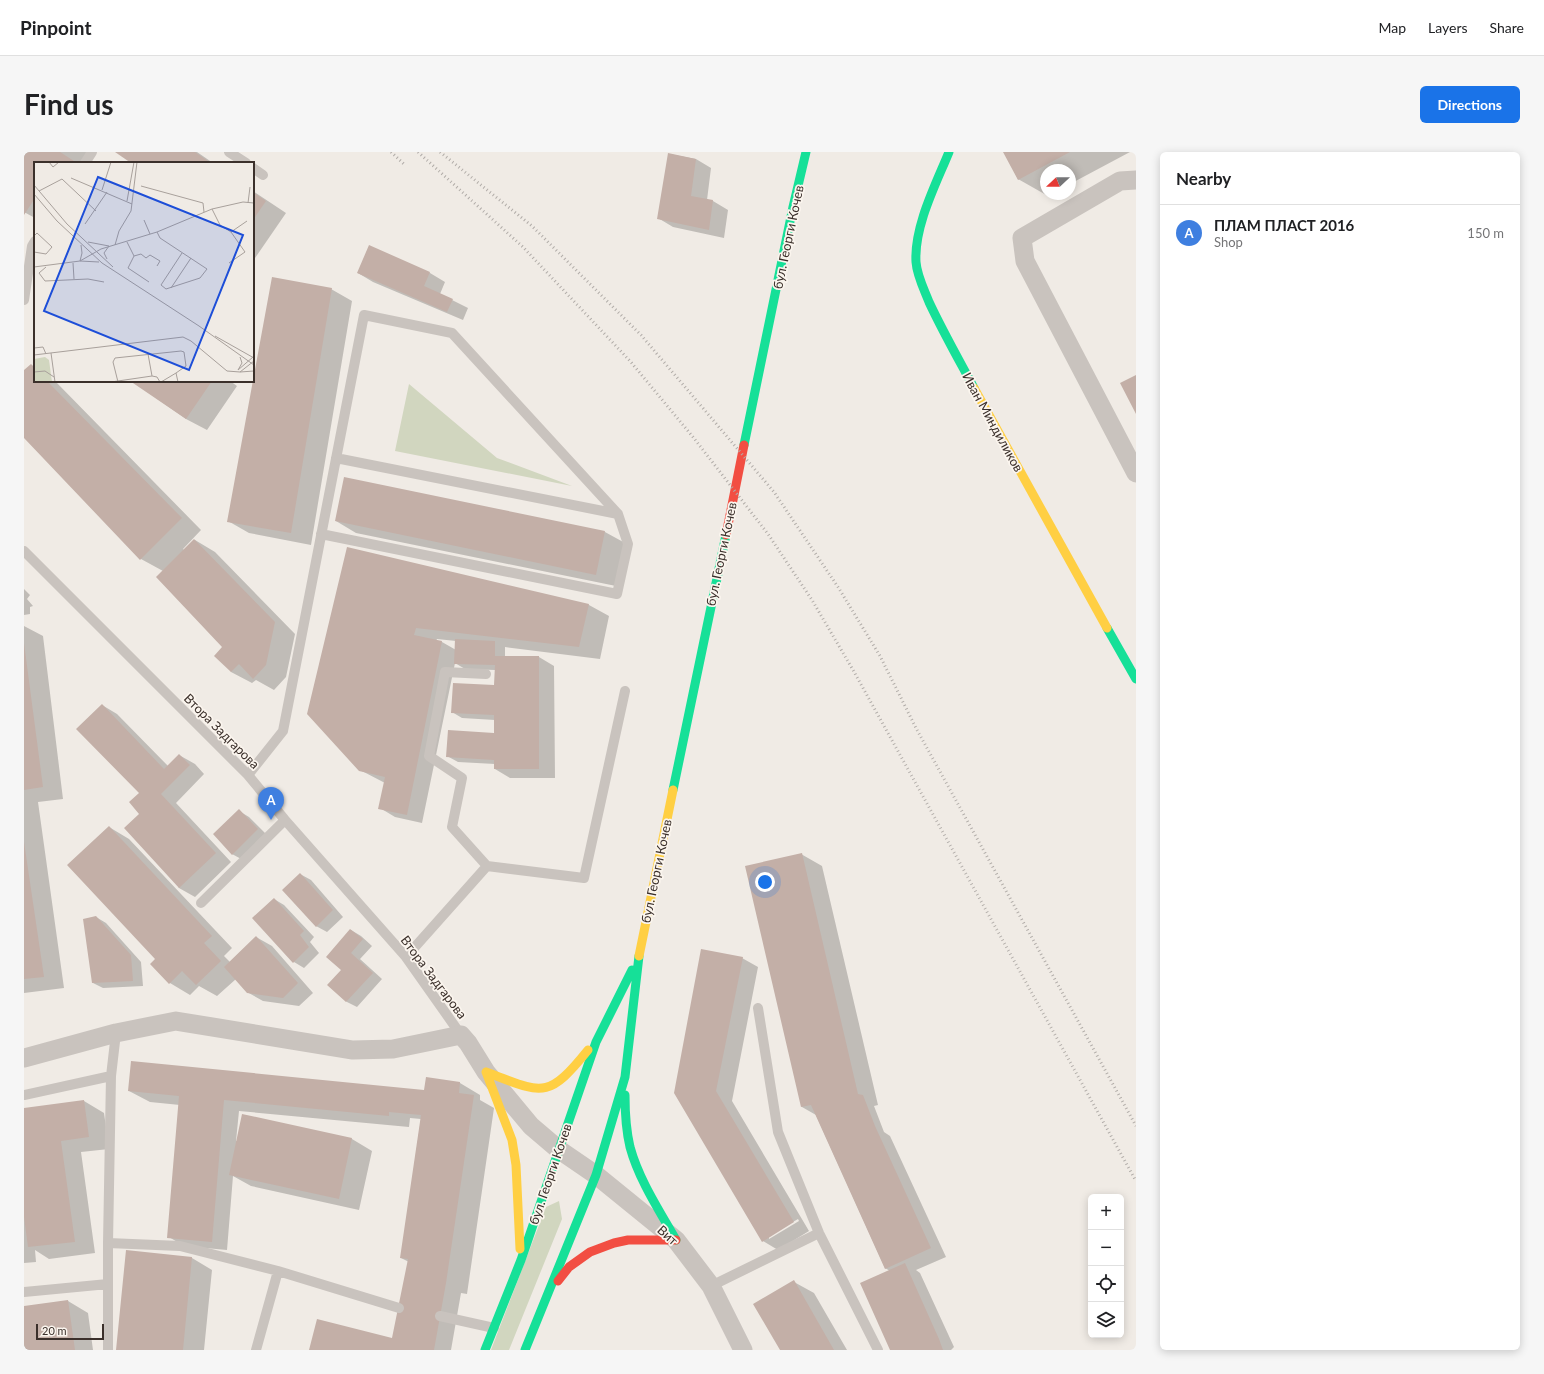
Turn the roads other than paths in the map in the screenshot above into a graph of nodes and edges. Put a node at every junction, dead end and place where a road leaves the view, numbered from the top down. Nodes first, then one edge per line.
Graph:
1 (92, 152) edge
2 (229, 152) edge
3 (806, 152) edge
4 (949, 152) edge
5 (86, 162) edge
6 (244, 162) edge
7 (254, 169) edge
8 (264, 175) dead end
9 (1136, 180) edge
10 (30, 243) edge
11 (24, 300) edge
12 (336, 458) junction
13 (1136, 473) edge
14 (618, 514) junction
15 (321, 534) junction
16 (24, 551) edge
17 (486, 674) dead end
18 (1136, 679) edge
19 (625, 691) dead end
20 (248, 775) junction
21 (285, 820) junction
22 (487, 866) junction
23 (201, 903) dead end
24 (639, 956) junction
25 (406, 957) junction
26 (758, 1008) dead end
27 (116, 1033) junction
28 (461, 1035) junction
29 (596, 1042) junction
30 (24, 1058) edge
31 (486, 1072) junction
32 (111, 1076) junction
33 (625, 1077) junction
34 (24, 1095) edge
35 (558, 1150) junction
36 (596, 1175) junction
37 (819, 1233) junction
38 (676, 1240) junction
39 (108, 1243) junction
40 (521, 1260) junction
41 (278, 1271) junction
42 (108, 1284) junction
43 (711, 1286) junction
44 (24, 1292) edge
45 (547, 1297) junction
46 (399, 1308) dead end
47 (440, 1316) dead end
48 (494, 1328) junction
49 (108, 1350) edge
50 (256, 1350) edge
51 (485, 1350) edge
52 (525, 1350) edge
53 (743, 1350) edge
54 (878, 1350) edge

1 - 5 lane
2 - 6 lane
3 - 24 main road, бул. Георги Кочев
4 - 18 main road, Иван Миндиликов
7 - 8 lane
9 - 13 street
10 - 11 lane
12 - 14 lane
12 - 14 lane
12 - 15 lane
14 - 15 lane
15 - 20 lane
16 - 20 lane, Втора Задгарова
17 - 22 lane
19 - 22 lane
20 - 21 lane, Втора Задгарова
21 - 23 lane
21 - 25 lane, Втора Задгарова
22 - 25 lane
24 - 29 main road, бул. Георги Кочев
24 - 33 main road, бул. Георги Кочев
25 - 28 lane, Втора Задгарова
26 - 37 lane
27 - 28 street
27 - 30 street
27 - 32 lane
28 - 31 street, Вит
29 - 31 main road
29 - 35 main road, бул. Георги Кочев
31 - 35 street, Вит
31 - 40 main road
32 - 34 lane
32 - 39 lane
33 - 36 main road, бул. Георги Кочев
33 - 38 main road
35 - 36 street, Вит
35 - 40 main road, бул. Георги Кочев
36 - 38 street, Вит
36 - 45 main road, бул. Георги Кочев
37 - 43 lane
37 - 54 lane
38 - 43 street, Вит
38 - 45 main road
39 - 41 lane
39 - 42 lane
40 - 48 main road, бул. Георги Кочев
41 - 46 lane
41 - 50 lane
42 - 44 lane
42 - 49 lane
43 - 53 street, Вит
45 - 52 main road, бул. Георги Кочев
47 - 48 lane
48 - 51 main road, бул. Георги Кочев

